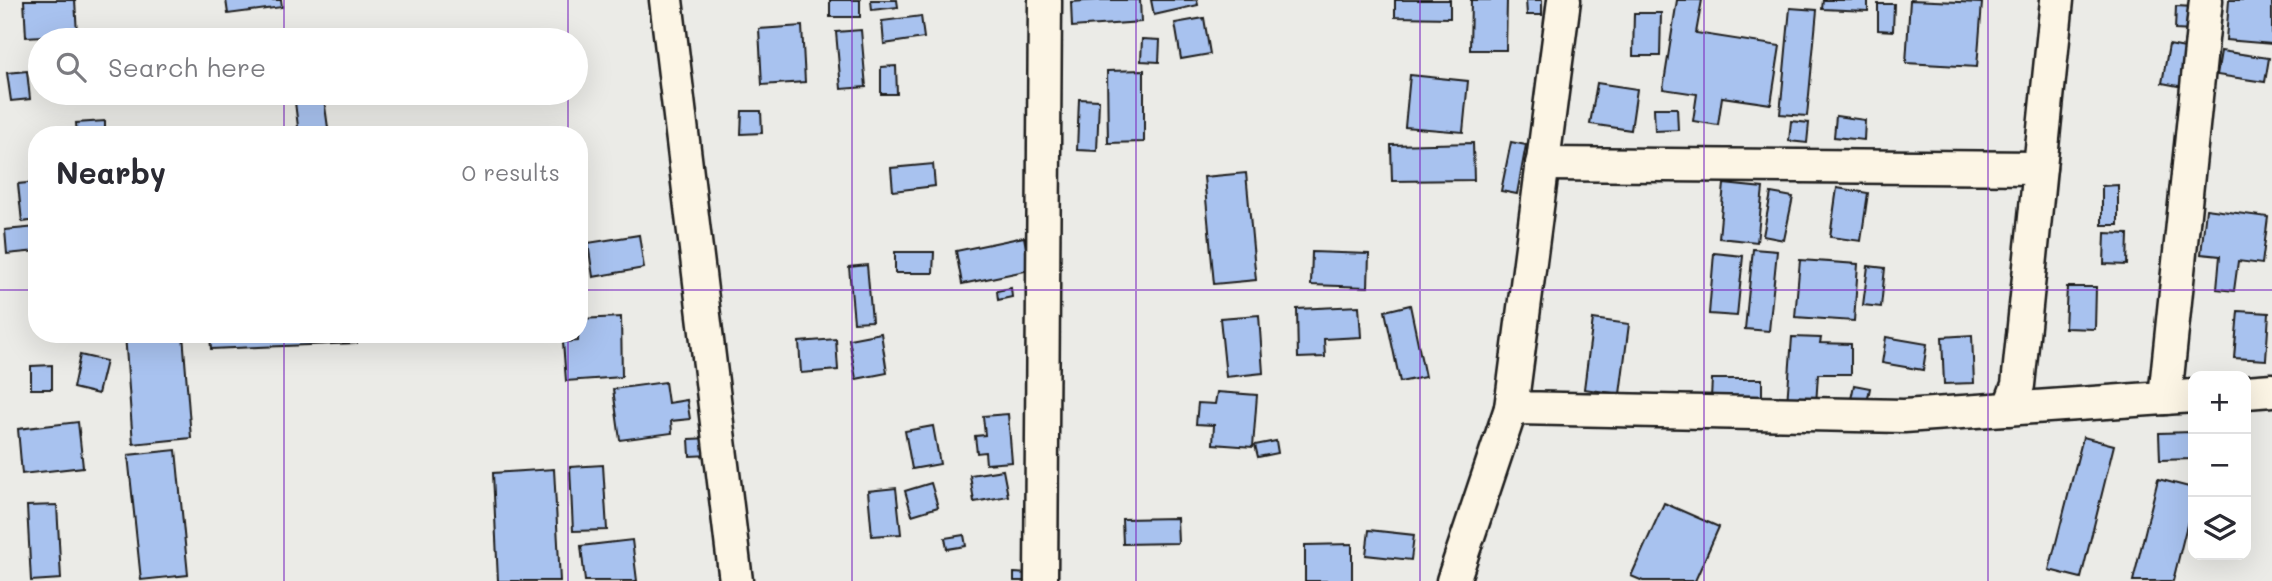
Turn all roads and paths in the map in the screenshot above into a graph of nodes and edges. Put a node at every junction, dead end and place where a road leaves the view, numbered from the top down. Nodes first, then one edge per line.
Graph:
1 (666, 0) edge
2 (1045, 0) edge
3 (1564, 0) edge
4 (2057, 0) edge
5 (2206, 0) edge
6 (1542, 164) junction
7 (2040, 168) junction
8 (2272, 390) edge
9 (2251, 392) edge
10 (2179, 397) edge
11 (1511, 408) junction
12 (2009, 409) junction
13 (736, 581) edge
14 (1041, 581) edge
15 (1453, 581) edge

1 - 13 street
2 - 14 street
3 - 6 street
4 - 7 street
5 - 10 street
6 - 7 street
6 - 11 street
7 - 12 street
8 - 9 street
10 - 12 street
11 - 12 street
11 - 15 street

